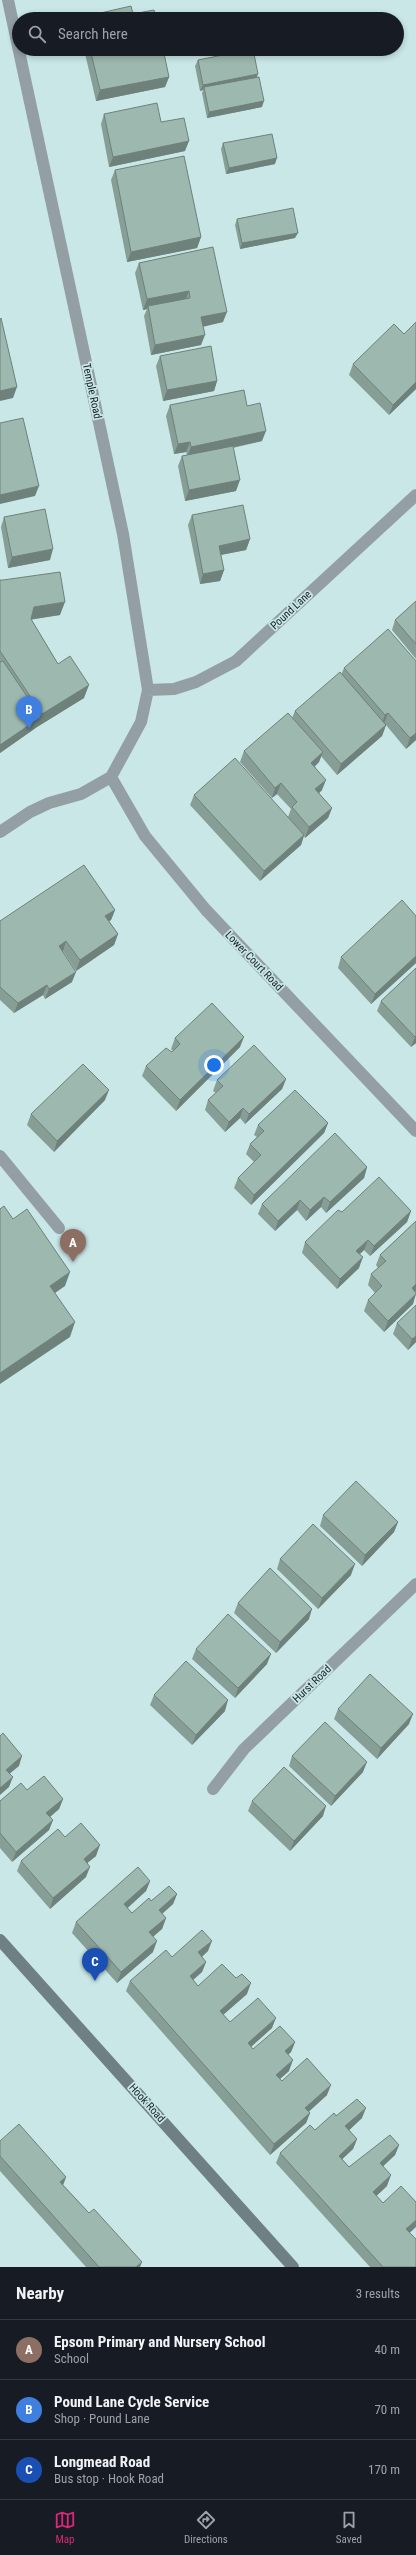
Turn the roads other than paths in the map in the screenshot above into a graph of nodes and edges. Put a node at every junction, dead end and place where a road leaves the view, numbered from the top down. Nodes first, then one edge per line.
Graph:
1 (8, 0) edge
2 (12, 19) edge
3 (20, 56) edge
4 (416, 495) edge
5 (148, 690) junction
6 (111, 777) junction
7 (0, 832) edge
8 (416, 1131) edge
9 (0, 1156) edge
10 (59, 1228) dead end
11 (416, 1584) edge
12 (213, 1789) dead end
13 (0, 1940) edge
14 (294, 2267) edge

1 - 2 street, Temple Road
3 - 5 street, Temple Road
4 - 5 street, Pound Lane
5 - 6 street, Temple Road
6 - 7 street
6 - 8 street, Lower Court Road
9 - 10 street
11 - 12 street, Hurst Road
13 - 14 main road, Hook Road

